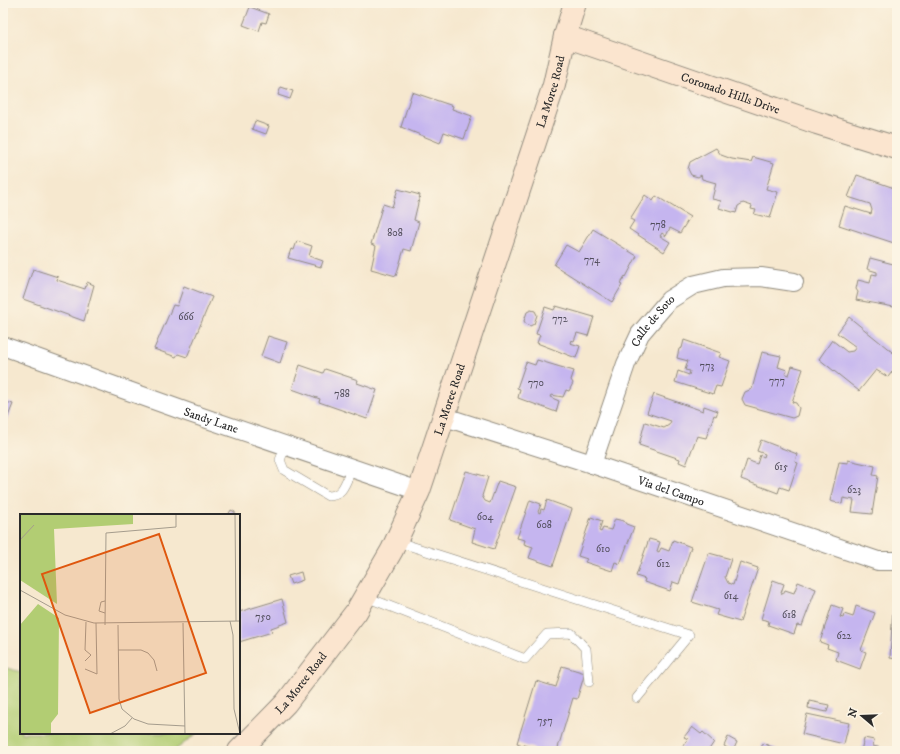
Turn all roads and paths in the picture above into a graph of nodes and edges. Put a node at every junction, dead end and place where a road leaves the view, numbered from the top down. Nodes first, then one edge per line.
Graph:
1 (575, 3) edge
2 (565, 36) junction
3 (897, 148) edge
4 (794, 282) dead end
5 (3, 346) edge
6 (445, 417) junction
7 (286, 444) junction
8 (592, 464) junction
9 (352, 468) junction
10 (419, 491) junction
11 (396, 542) junction
12 (897, 561) edge
13 (366, 597) junction
14 (589, 682) dead end
15 (637, 698) dead end
16 (239, 751) edge

1 - 2 street, La Moree Road
2 - 3 street, Coronado Hills Drive
2 - 6 street, La Moree Road
4 - 8 street, Calle de Soto
5 - 7 street, Sandy Lane
6 - 8 street, Via del Campo
6 - 10 street, La Moree Road
7 - 9 street, Sandy Lane
7 - 9 lane
8 - 12 street, Via del Campo
9 - 10 street, Sandy Lane
10 - 11 street, La Moree Road
11 - 13 street, La Moree Road
11 - 15 lane
13 - 14 lane
13 - 16 street, La Moree Road

